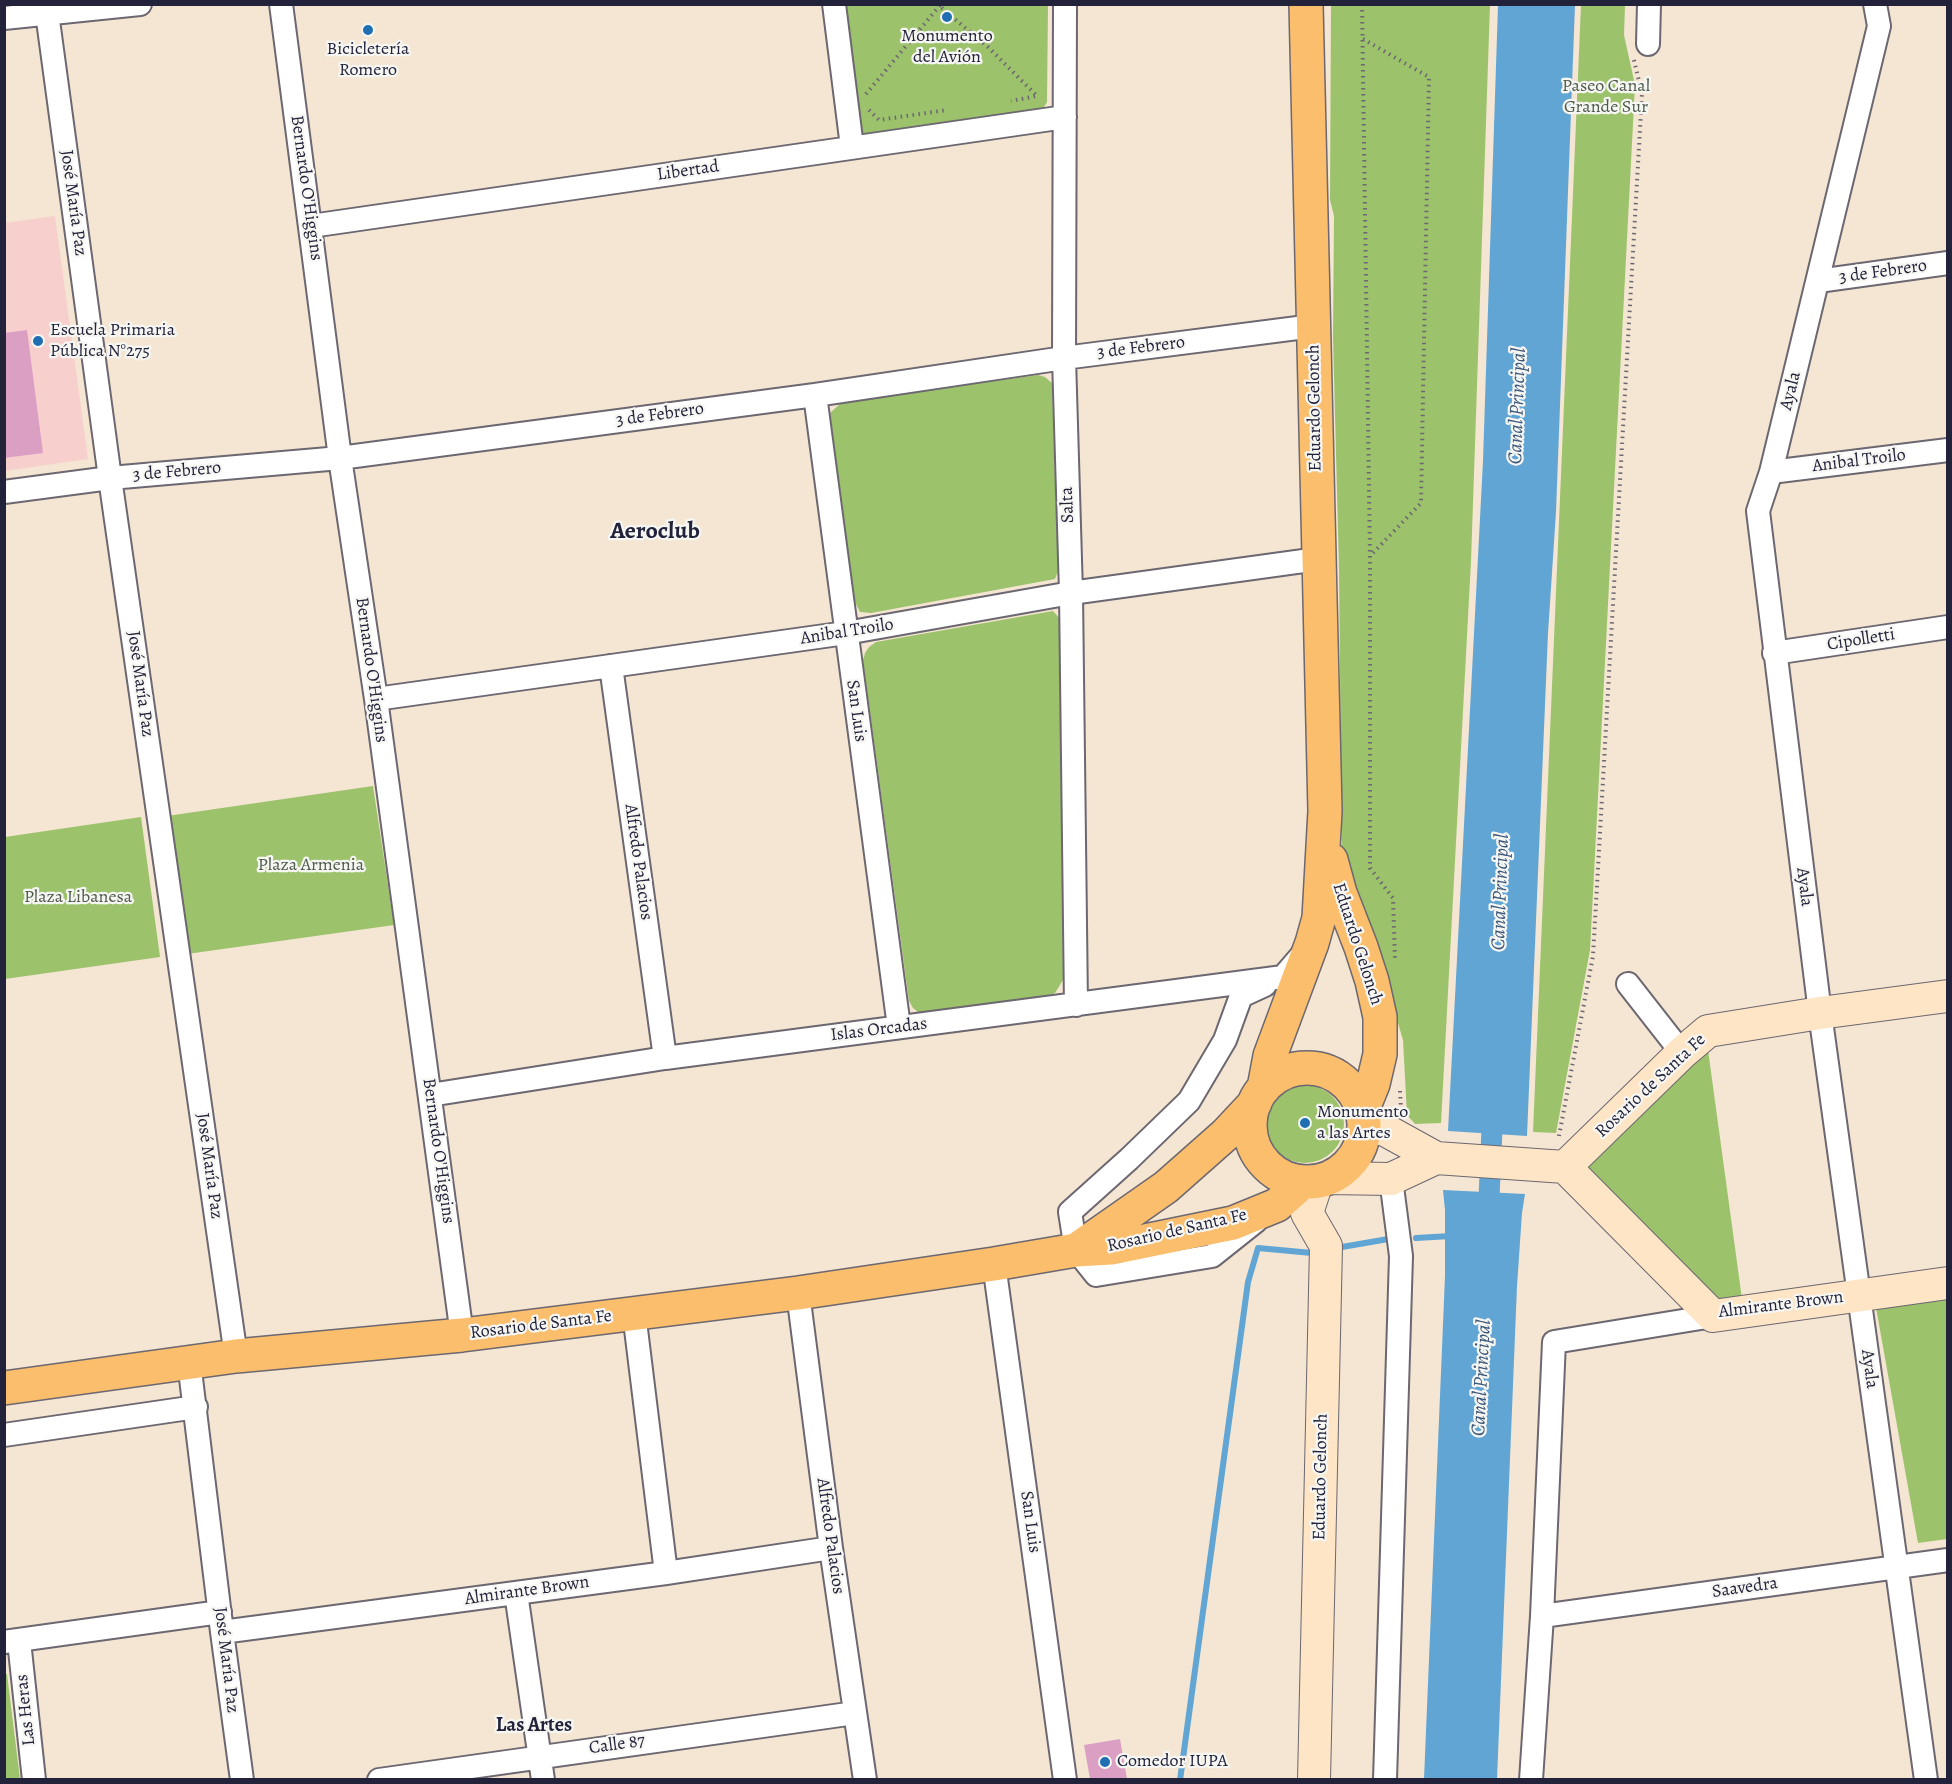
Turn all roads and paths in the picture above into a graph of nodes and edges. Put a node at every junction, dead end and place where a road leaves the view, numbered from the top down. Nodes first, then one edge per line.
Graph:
1 (140, 4) edge
2 (281, 4) edge
3 (834, 4) edge
4 (1065, 4) edge
5 (1306, 4) edge
6 (1362, 4) edge
7 (1649, 4) edge
8 (1875, 4) edge
9 (939, 5) edge
10 (47, 13) junction
11 (4, 18) edge
12 (1362, 39) junction
13 (1641, 52) joint
14 (860, 101) dead end
15 (1006, 102) dead end
16 (866, 107) dead end
17 (948, 110) dead end
18 (1065, 117) junction
19 (852, 147) junction
20 (311, 226) junction
21 (1947, 263) edge
22 (1818, 281) junction
23 (1313, 326) junction
24 (1064, 358) junction
25 (815, 394) junction
26 (1947, 450) edge
27 (340, 458) junction
28 (1771, 472) junction
29 (110, 478) junction
30 (4, 492) edge
31 (1370, 556) junction
32 (1318, 559) junction
33 (1071, 593) junction
34 (1947, 627) edge
35 (846, 633) junction
36 (1774, 653) junction
37 (611, 666) junction
38 (376, 699) junction
39 (1325, 811) junction
40 (1312, 943) junction
41 (1395, 968) dead end
42 (1283, 977) junction
43 (1628, 984) dead end
44 (1947, 996) edge
45 (1076, 1005) junction
46 (1820, 1013) junction
47 (899, 1027) junction
48 (1682, 1053) junction
49 (665, 1058) junction
50 (1400, 1084) dead end
51 (430, 1095) junction
52 (1259, 1096) junction
53 (1363, 1117) junction
54 (1401, 1117) dead end
55 (1436, 1158) junction
56 (1548, 1166) junction
57 (1391, 1179) junction
58 (1316, 1181) junction
59 (1077, 1250) junction
60 (994, 1264) junction
61 (1947, 1283) edge
62 (798, 1293) junction
63 (1859, 1296) junction
64 (634, 1313) junction
65 (1713, 1316) junction
66 (462, 1335) junction
67 (236, 1356) junction
68 (189, 1362) junction
69 (4, 1388) edge
70 (196, 1407) junction
71 (4, 1435) edge
72 (831, 1548) junction
73 (1947, 1560) edge
74 (1897, 1567) junction
75 (666, 1573) junction
76 (516, 1593) junction
77 (1542, 1616) junction
78 (221, 1622) junction
79 (12, 1641) edge
80 (855, 1713) junction
81 (540, 1756) junction
82 (34, 1779) edge
83 (242, 1779) edge
84 (379, 1779) edge
85 (543, 1779) edge
86 (865, 1779) edge
87 (1065, 1779) edge
88 (1314, 1779) edge
89 (1385, 1779) edge
90 (1531, 1779) edge
91 (1926, 1779) edge

1 - 10 street
2 - 20 street, Bernardo O'Higgins
3 - 19 street
4 - 18 street, Salta
5 - 23 main road, Eduardo Gelonch
6 - 12 path
7 - 13 street
8 - 22 street, Ayala
9 - 14 path
9 - 15 path
10 - 11 street
10 - 29 street, José María Paz
12 - 31 path
12 - 31 path
13 - 56 path
16 - 17 path
18 - 19 street, Libertad
18 - 24 street, Salta
19 - 20 street, Libertad
20 - 27 street, Bernardo O'Higgins
21 - 22 street, 3 de Febrero
22 - 28 street, Ayala
23 - 24 street, 3 de Febrero
23 - 32 main road, Eduardo Gelonch
24 - 25 street, 3 de Febrero
24 - 33 street, Salta
25 - 27 street, 3 de Febrero
25 - 35 street, San Luis
26 - 28 street, Anibal Troilo
27 - 29 street, 3 de Febrero
27 - 38 street, Bernardo O'Higgins
28 - 36 street, Ayala
29 - 30 street, 3 de Febrero
29 - 67 street, José María Paz
31 - 41 path
32 - 33 street, Anibal Troilo
32 - 39 main road, Eduardo Gelonch
33 - 35 street, Anibal Troilo
33 - 45 street, Salta
34 - 36 street, Cipolletti
35 - 37 street, Anibal Troilo
35 - 47 street, San Luis
36 - 46 street, Ayala
37 - 38 street, Anibal Troilo
37 - 49 street, Alfredo Palacios
38 - 51 street, Bernardo O'Higgins
39 - 40 main road, Eduardo Gelonch
39 - 53 main road, Eduardo Gelonch
40 - 42 street
40 - 52 main road, Eduardo Gelonch
42 - 45 street, Islas Orcadas
42 - 59 street
43 - 48 street
44 - 46 street, Rosario de Santa Fe
45 - 47 street, Islas Orcadas
46 - 48 street, Rosario de Santa Fe
46 - 63 street, Ayala
47 - 49 street, Islas Orcadas
48 - 56 street, Rosario de Santa Fe
49 - 51 street, Islas Orcadas
50 - 54 path
51 - 66 street, Bernardo O'Higgins
52 - 53 main road
52 - 58 main road, Eduardo Gelonch
52 - 59 main road, Rosario de Santa Fe
53 - 55 street
53 - 58 main road, Eduardo Gelonch
55 - 56 street
55 - 57 street
56 - 65 street, Almirante Brown
57 - 58 street
57 - 89 street
58 - 59 main road, Rosario de Santa Fe
58 - 88 street, Eduardo Gelonch
59 - 60 main road, Rosario de Santa Fe
60 - 62 main road, Rosario de Santa Fe
60 - 87 street, San Luis
61 - 63 street, Almirante Brown
62 - 64 main road, Rosario de Santa Fe
62 - 72 street, Alfredo Palacios
63 - 65 street, Almirante Brown
63 - 74 street, Ayala
64 - 66 main road, Rosario de Santa Fe
64 - 75 street
65 - 77 street
66 - 67 main road, Rosario de Santa Fe
67 - 68 main road, Rosario de Santa Fe
68 - 69 main road, Rosario de Santa Fe
68 - 70 street, José María Paz
70 - 71 street
70 - 78 street, José María Paz
72 - 75 street, Almirante Brown
72 - 80 street, Alfredo Palacios
73 - 74 street, Saavedra
74 - 77 street, Saavedra
74 - 91 street, Ayala
75 - 76 street, Almirante Brown
76 - 78 street, Almirante Brown
76 - 81 street
77 - 90 street
78 - 79 street, Almirante Brown
78 - 83 street, José María Paz
79 - 82 street, Las Heras
80 - 81 street, Calle 87
80 - 86 street, Alfredo Palacios
81 - 84 street, Calle 87
81 - 85 street

